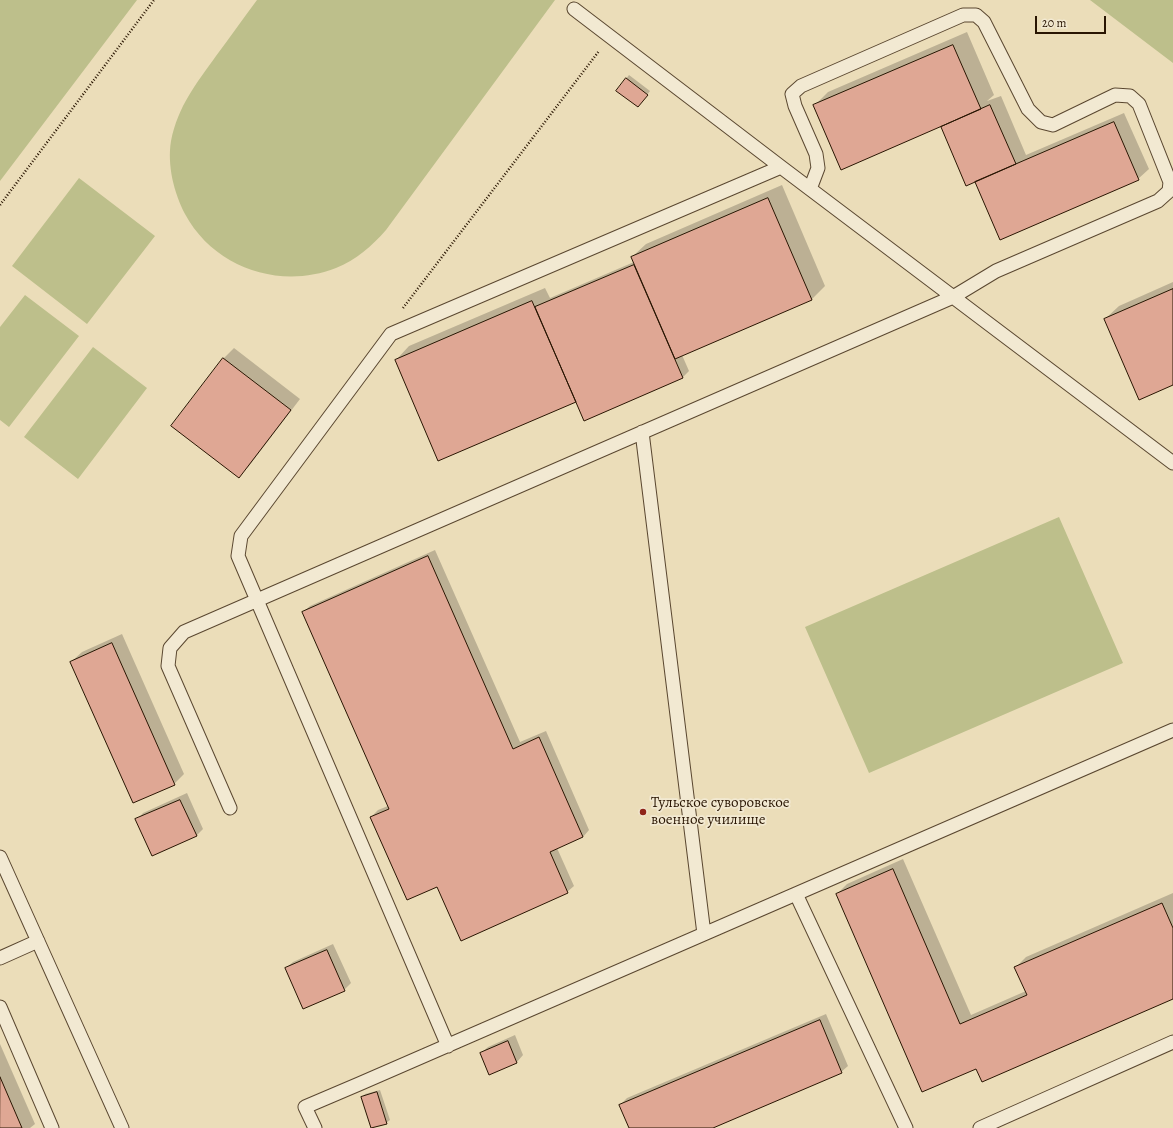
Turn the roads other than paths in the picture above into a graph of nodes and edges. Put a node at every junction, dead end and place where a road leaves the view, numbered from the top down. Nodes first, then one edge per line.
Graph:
1 (574, 9) dead end
2 (781, 167) junction
3 (810, 188) junction
4 (953, 297) junction
5 (642, 432) junction
6 (1173, 463) edge
7 (256, 599) junction
8 (1173, 730) edge
9 (230, 808) dead end
10 (0, 857) edge
11 (796, 894) junction
12 (704, 934) junction
13 (38, 941) junction
14 (0, 958) edge
15 (0, 1007) edge
16 (1173, 1042) edge
17 (448, 1046) junction
18 (52, 1128) edge
19 (122, 1128) edge
20 (315, 1128) edge
21 (906, 1128) edge
22 (980, 1128) edge

1 - 2 lane
2 - 3 lane
2 - 7 lane
3 - 4 lane
3 - 4 lane
4 - 5 lane
4 - 6 lane
5 - 7 lane
5 - 12 lane
7 - 9 lane
7 - 17 lane
8 - 11 lane
10 - 13 lane
11 - 12 lane
11 - 21 lane
12 - 17 lane
13 - 14 lane
13 - 19 lane
15 - 18 lane
16 - 22 lane
17 - 20 lane

